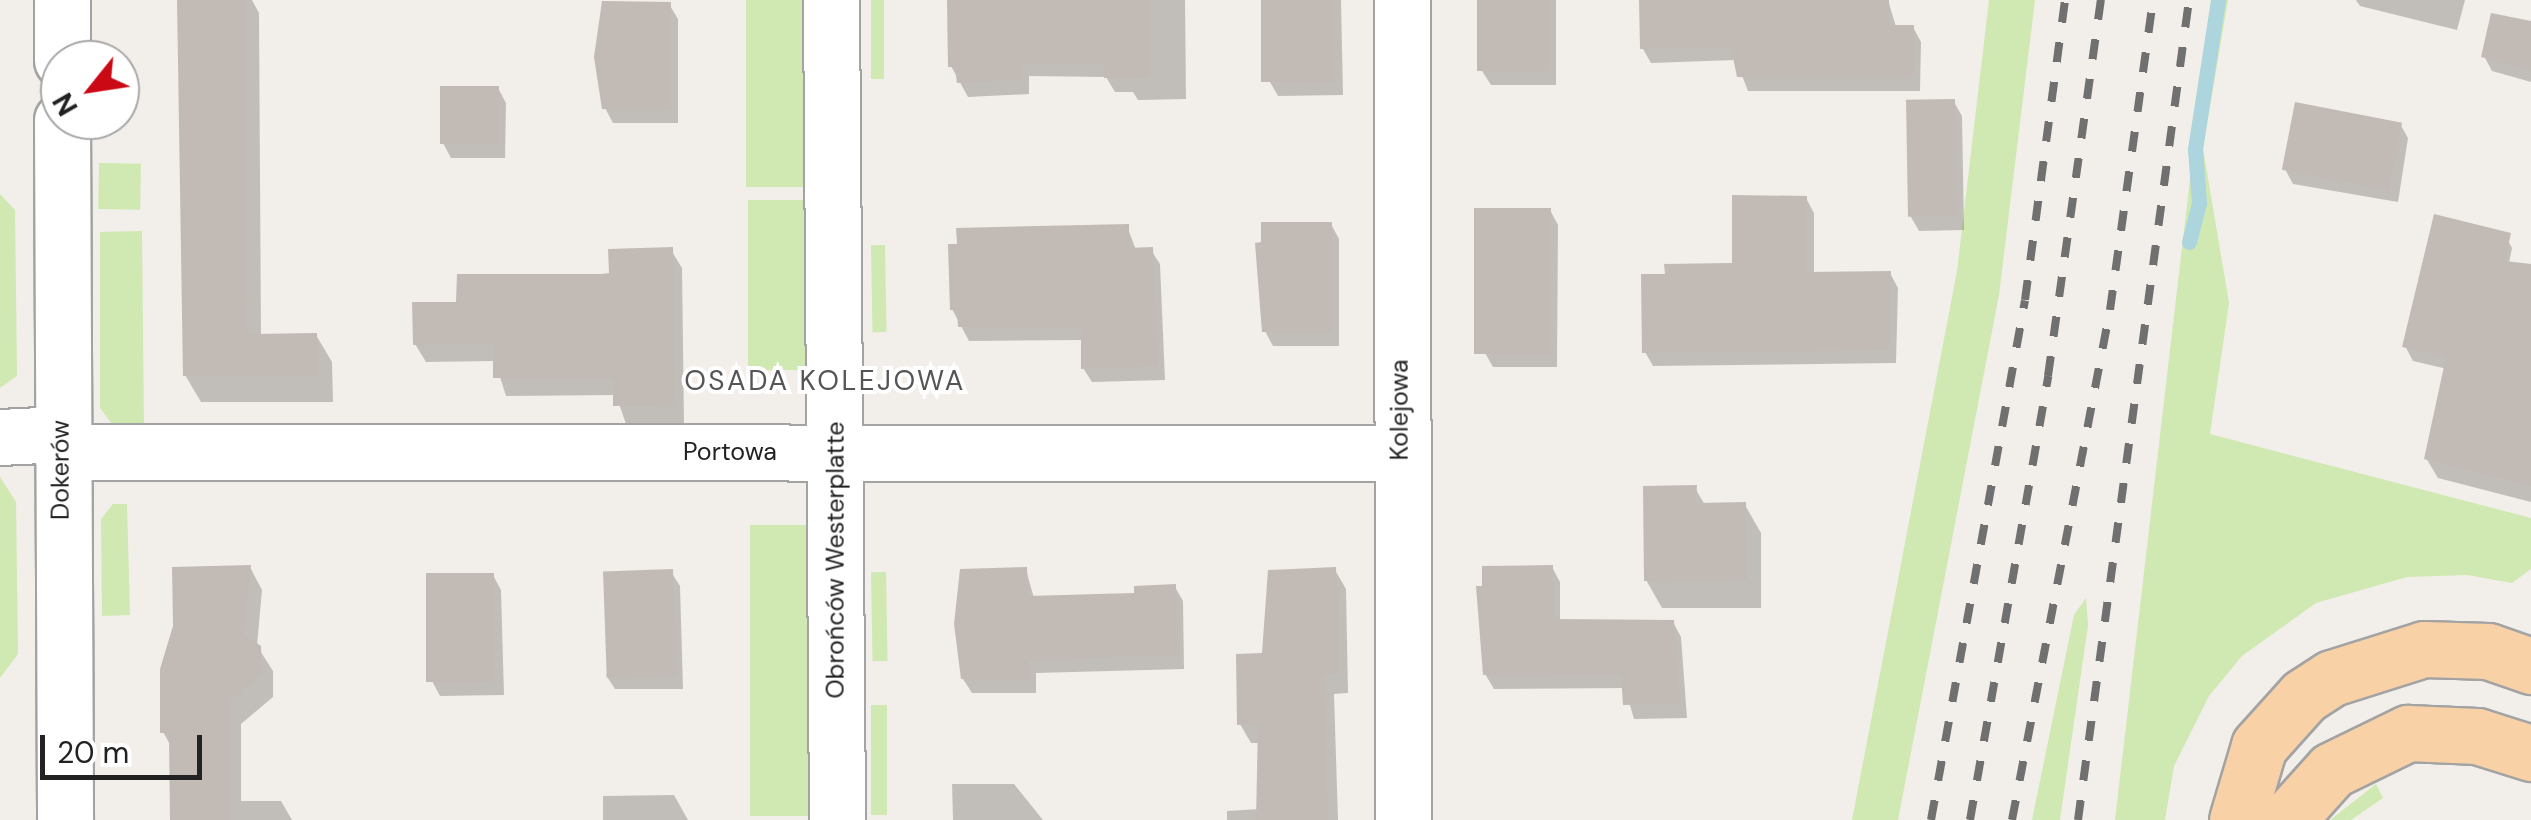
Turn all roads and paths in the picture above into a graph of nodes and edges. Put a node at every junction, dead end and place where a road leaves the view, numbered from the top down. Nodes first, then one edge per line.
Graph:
1 (62, 0) edge
2 (831, 0) edge
3 (1402, 0) edge
4 (62, 40) edge
5 (62, 140) edge
6 (0, 437) edge
7 (61, 443) junction
8 (836, 452) junction
9 (1399, 453) junction
10 (2531, 666) edge
11 (2531, 753) edge
12 (65, 820) edge
13 (837, 820) edge
14 (1403, 820) edge
15 (2237, 820) edge
16 (2287, 820) edge

1 - 4 street
2 - 8 street, Obrońców Westerplatte
3 - 9 street, Kolejowa
5 - 7 street, Dokerów
6 - 7 street, Portowa
7 - 8 street, Portowa
7 - 12 street, Dokerów
8 - 9 street, Portowa
8 - 13 street, Obrońców Westerplatte
9 - 14 street, Kolejowa
10 - 15 main road
11 - 16 main road

